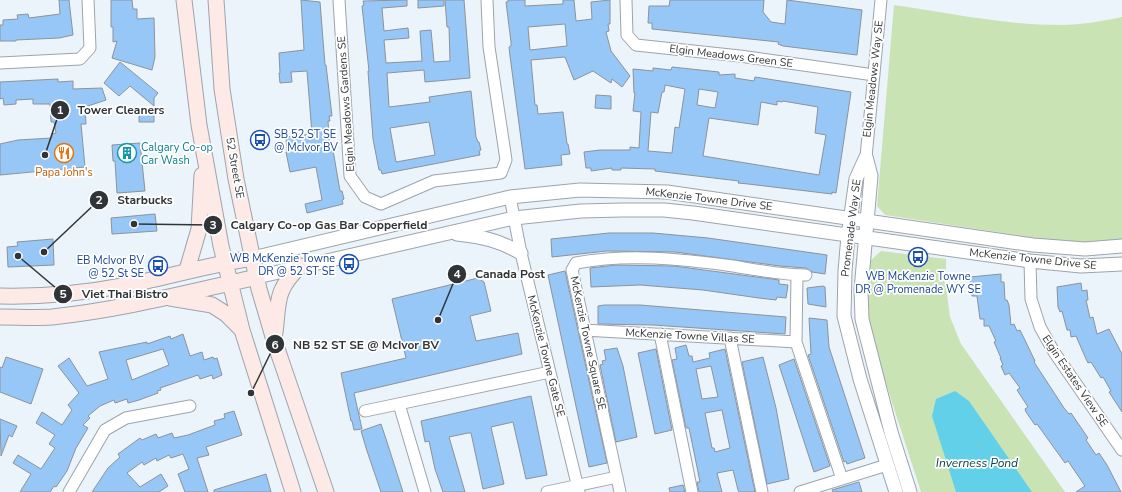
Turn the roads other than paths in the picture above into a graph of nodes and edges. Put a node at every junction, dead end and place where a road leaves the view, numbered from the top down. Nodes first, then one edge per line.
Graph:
1 (88, 0) edge
2 (184, 0) edge
3 (216, 0) edge
4 (339, 0) edge
5 (487, 0) edge
6 (626, 0) edge
7 (881, 0) edge
8 (0, 63) edge
9 (874, 75) junction
10 (205, 155) junction
11 (866, 157) junction
12 (510, 197) junction
13 (514, 218) junction
14 (851, 218) junction
15 (868, 220) junction
16 (446, 233) junction
17 (848, 236) junction
18 (866, 238) junction
19 (1122, 246) edge
20 (521, 253) junction
21 (253, 258) junction
22 (1030, 261) junction
23 (225, 262) junction
24 (1122, 264) edge
25 (300, 266) junction
26 (187, 270) junction
27 (257, 277) junction
28 (230, 282) junction
29 (0, 296) edge
30 (168, 298) junction
31 (0, 317) edge
32 (242, 330) junction
33 (584, 330) junction
34 (660, 334) junction
35 (730, 338) junction
36 (274, 340) junction
37 (796, 342) junction
38 (550, 372) junction
39 (399, 404) junction
40 (190, 406) dead end
41 (366, 411) dead end
42 (1122, 450) edge
43 (887, 464) junction
44 (617, 477) junction
45 (842, 479) junction
46 (578, 489) edge
47 (69, 492) edge
48 (293, 492) edge
49 (326, 492) edge
50 (425, 492) edge
51 (547, 492) edge
52 (620, 492) edge
53 (692, 492) edge
54 (762, 492) edge
55 (800, 492) edge
56 (896, 492) edge
57 (910, 492) edge

1 - 8 street
2 - 10 main road
3 - 21 main road, 52 Street SE
4 - 5 street, Elgin Meadows Gardens SE
6 - 9 street, Elgin Meadows Green SE
7 - 9 street, Elgin Meadows Way SE
9 - 11 street, Elgin Meadows Way SE
10 - 23 main road
10 - 26 main road
11 - 14 street, Promenade Way SE
11 - 15 street, Promenade Way SE
12 - 13 street, McKenzie Towne Gate SE
12 - 14 street, McKenzie Towne Drive SE
12 - 21 street, McKenzie Towne Drive SE
13 - 16 street, McKenzie Towne Drive SE
13 - 17 street, McKenzie Towne Drive SE
13 - 20 street, McKenzie Towne Gate SE
14 - 15 street, McKenzie Towne Drive SE
14 - 17 street, Promenade Way SE
15 - 18 street, Promenade Way SE
15 - 19 street, McKenzie Towne Drive SE
16 - 20 street
16 - 25 street, McKenzie Towne Drive SE
17 - 18 street, McKenzie Towne Drive SE
17 - 43 street, Promenade Way SE
18 - 22 street, McKenzie Towne Drive SE
18 - 57 street, Promenade Way SE
20 - 38 street, McKenzie Towne Gate SE
21 - 23 main road
21 - 27 main road, 52 Street SE
22 - 24 street, McKenzie Towne Drive SE
22 - 42 street, Elgin Estates View SE
23 - 26 main road
23 - 28 main road
25 - 27 street, McKenzie Towne Drive SE
25 - 36 main road
26 - 29 main road
27 - 28 main road
27 - 36 main road, 52 Street SE
28 - 30 main road
28 - 32 main road
30 - 31 main road
30 - 32 main road
32 - 48 main road
33 - 34 street, McKenzie Towne Villas SE
33 - 37 street, McKenzie Towne Square SE
33 - 44 street, McKenzie Towne Square SE
34 - 35 street, McKenzie Towne Villas SE
34 - 53 street
35 - 37 street, McKenzie Towne Villas SE
35 - 54 street
36 - 49 main road, 52 Street SE
37 - 45 street, McKenzie Towne Square SE
38 - 39 street
38 - 46 street, McKenzie Towne Gate SE
39 - 41 street
39 - 50 street
40 - 47 street
43 - 45 street
43 - 56 street, Promenade Way SE
44 - 46 street
44 - 52 street, McKenzie Towne Square SE
45 - 55 street
46 - 51 street

